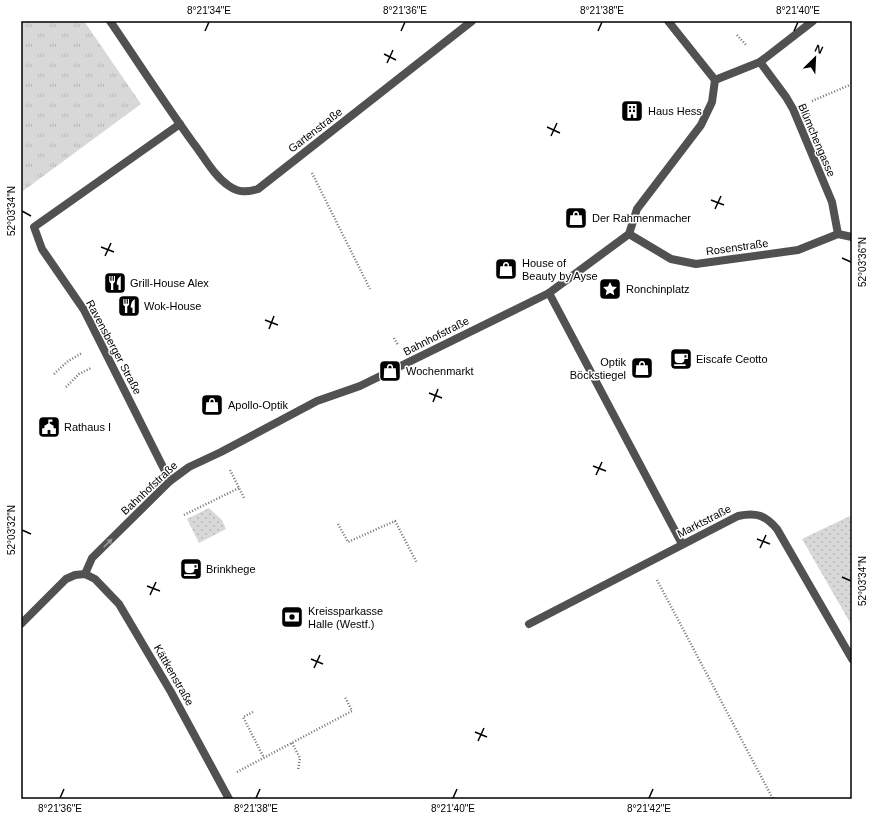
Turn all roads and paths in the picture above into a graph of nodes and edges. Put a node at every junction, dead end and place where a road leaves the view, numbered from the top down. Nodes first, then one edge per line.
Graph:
1 (110, 21) edge
2 (472, 21) edge
3 (668, 21) edge
4 (812, 21) edge
5 (760, 62) junction
6 (715, 80) junction
7 (852, 84) edge
8 (793, 110) junction
9 (180, 124) junction
10 (302, 153) junction
11 (629, 234) junction
12 (838, 234) junction
13 (852, 236) edge
14 (370, 289) dead end
15 (549, 292) junction
16 (101, 344) junction
17 (108, 359) junction
18 (54, 374) dead end
19 (66, 387) dead end
20 (221, 452) junction
21 (170, 481) junction
22 (239, 488) junction
23 (244, 498) dead end
24 (184, 514) dead end
25 (338, 524) dead end
26 (682, 544) junction
27 (648, 562) junction
28 (418, 563) dead end
29 (86, 574) junction
30 (21, 624) edge
31 (529, 624) dead end
32 (852, 659) edge
33 (345, 697) dead end
34 (253, 712) dead end
35 (292, 743) junction
36 (264, 758) junction
37 (298, 770) dead end
38 (219, 781) junction
39 (229, 799) edge
40 (773, 799) edge

1 - 9 street, Gartenstraße
2 - 10 street, Gartenstraße
3 - 6 street
4 - 5 street
5 - 6 street
5 - 8 street, Blümchengasse
6 - 11 street
7 - 8 path
8 - 12 street, Blümchengasse
9 - 10 street, Gartenstraße
9 - 16 street, Ravensberger Straße
10 - 14 path
11 - 12 street, Rosenstraße
11 - 15 street, Bahnhofstraße
12 - 13 street, Rosenstraße
15 - 20 street, Bahnhofstraße
15 - 26 street
16 - 17 street, Ravensberger Straße
16 - 18 path
17 - 19 path
17 - 21 street, Ravensberger Straße
20 - 21 street, Bahnhofstraße
20 - 22 path
29 -> 21 street, Bahnhofstraße
22 - 23 path
22 - 24 path
25 - 28 path
26 - 27 street, Marktstraße
26 - 32 street, Marktstraße
27 - 31 street, Marktstraße
27 - 40 path
29 - 30 street
29 - 38 street, Kättkenstraße
33 - 35 path
34 - 36 path
35 - 36 path
35 - 37 path
36 - 38 path
38 - 39 street, Kättkenstraße

